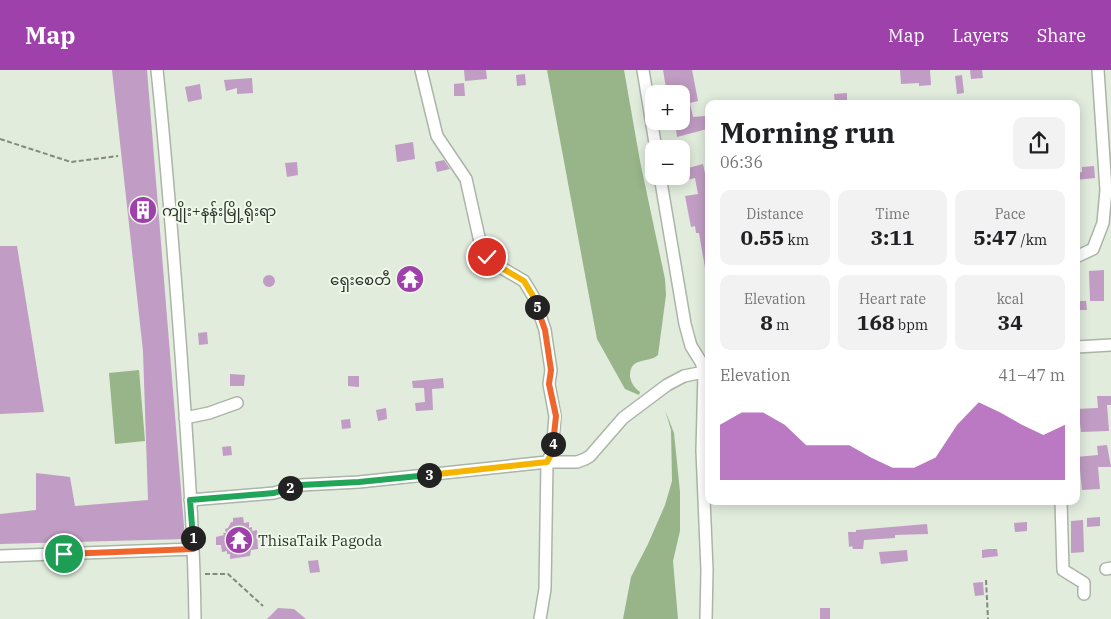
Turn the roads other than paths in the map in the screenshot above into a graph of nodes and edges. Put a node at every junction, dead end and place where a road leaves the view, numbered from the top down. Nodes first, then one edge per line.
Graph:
1 (157, 70) edge
2 (421, 70) edge
3 (643, 70) edge
4 (1098, 70) edge
5 (655, 140) edge
6 (662, 185) edge
7 (1108, 190) edge
8 (1080, 255) edge
9 (1111, 344) edge
10 (1080, 347) edge
11 (705, 370) edge
12 (705, 372) edge
13 (705, 382) edge
14 (237, 403) dead end
15 (185, 418) junction
16 (547, 462) junction
17 (190, 500) junction
18 (1061, 505) edge
19 (193, 549) junction
20 (0, 556) edge
21 (1084, 594) dead end
22 (195, 619) edge
23 (540, 619) edge
24 (706, 619) edge

1 - 15 street
2 - 16 street
3 - 5 street
4 - 7 street
6 - 11 street
7 - 8 street
9 - 10 street
12 - 16 street
13 - 24 street
14 - 15 street
15 - 17 street
16 - 17 street
16 - 23 street
17 - 19 street
18 - 21 street
19 - 20 street
19 - 22 street

